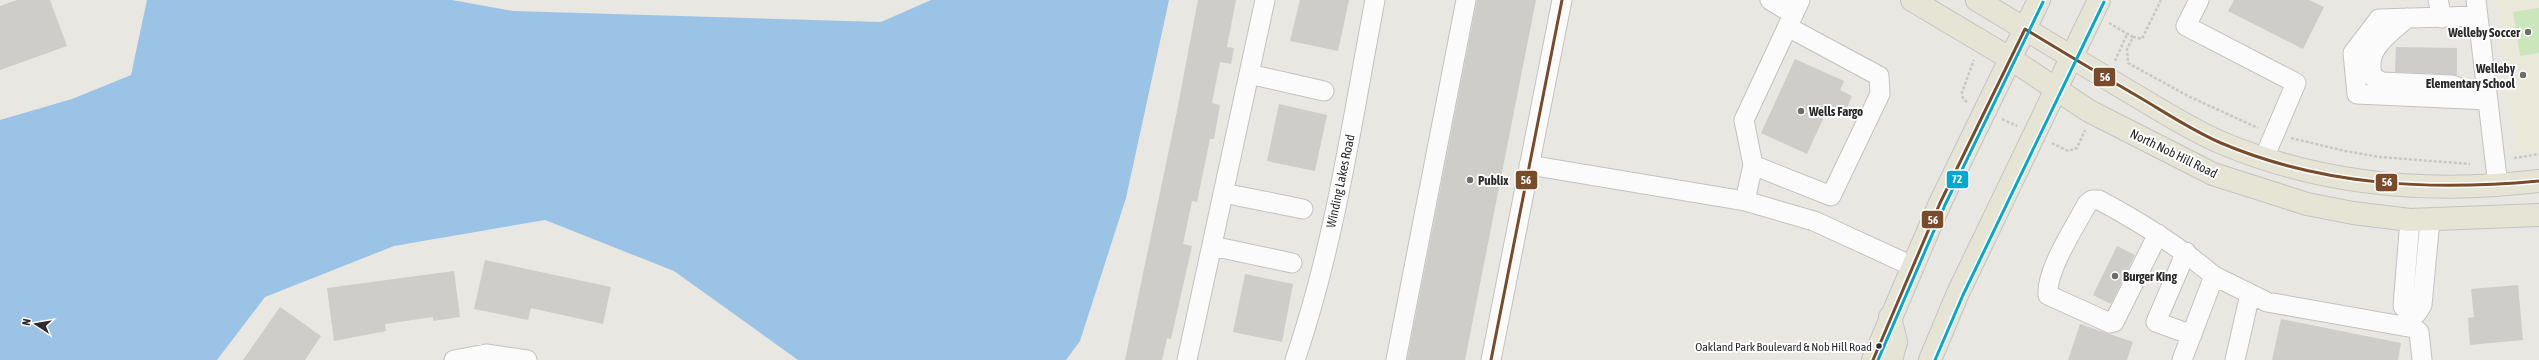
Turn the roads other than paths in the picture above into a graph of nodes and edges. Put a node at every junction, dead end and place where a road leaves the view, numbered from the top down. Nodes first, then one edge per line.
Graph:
1 (1265, 0) edge
2 (1374, 0) edge
3 (1466, 0) edge
4 (1562, 0) edge
5 (1770, 0) edge
6 (1912, 0) edge
7 (1977, 0) edge
8 (2039, 0) edge
9 (2099, 0) edge
10 (2199, 0) edge
11 (2477, 8) edge
12 (2440, 9) edge
13 (1794, 14) edge
14 (2024, 29) junction
15 (2070, 56) junction
16 (2011, 59) junction
17 (1249, 74) junction
18 (2055, 88) junction
19 (1324, 91) dead end
20 (2488, 100) junction
21 (2264, 158) junction
22 (1529, 165) junction
23 (1753, 165) junction
24 (2539, 181) edge
25 (2498, 186) junction
26 (1224, 193) junction
27 (1745, 201) junction
28 (1303, 209) dead end
29 (2539, 215) edge
30 (2420, 220) junction
31 (2158, 234) junction
32 (1212, 246) junction
33 (2186, 252) junction
34 (1292, 263) dead end
35 (1912, 266) junction
36 (2214, 276) junction
37 (2250, 294) junction
38 (1890, 317) junction
39 (2410, 321) junction
40 (2192, 335) junction
41 (486, 357) edge
42 (454, 360) edge
43 (527, 360) edge
44 (1187, 360) edge
45 (1295, 360) edge
46 (1396, 360) edge
47 (1491, 360) edge
48 (1873, 360) edge
49 (1891, 360) edge
50 (1930, 360) edge
51 (2182, 360) edge
52 (2235, 360) edge
53 (2422, 360) edge

1 - 17 street
2 - 45 street, Winding Lakes Road
3 - 46 street
4 - 22 street
5 - 13 street
6 - 16 main road, North Nob Hill Road
7 - 14 main road
8 - 14 main road
9 - 15 main road
10 - 21 street
11 - 12 street
11 - 20 street
12 - 20 street
13 - 23 street
13 - 23 street
14 - 15 main road
14 - 16 main road
15 - 18 main road
15 - 21 main road
16 - 18 main road, North Nob Hill Road
16 - 35 main road
17 - 19 street
17 - 26 street
18 - 30 main road, North Nob Hill Road
18 - 50 main road
20 - 25 street
21 - 25 main road
22 - 27 street
22 - 47 street
23 - 27 street
24 - 25 main road
26 - 28 street
26 - 32 street
27 - 35 street
29 - 30 main road, North Nob Hill Road
30 - 39 street
31 - 31 street
31 - 33 street
32 - 34 street
32 - 44 street
33 - 36 street
33 - 40 street
35 - 38 main road
36 - 37 street
36 - 40 street
37 - 39 street
37 - 52 street
38 - 48 main road
38 - 49 main road
39 - 53 street
40 - 51 street
41 - 42 street
41 - 43 street

